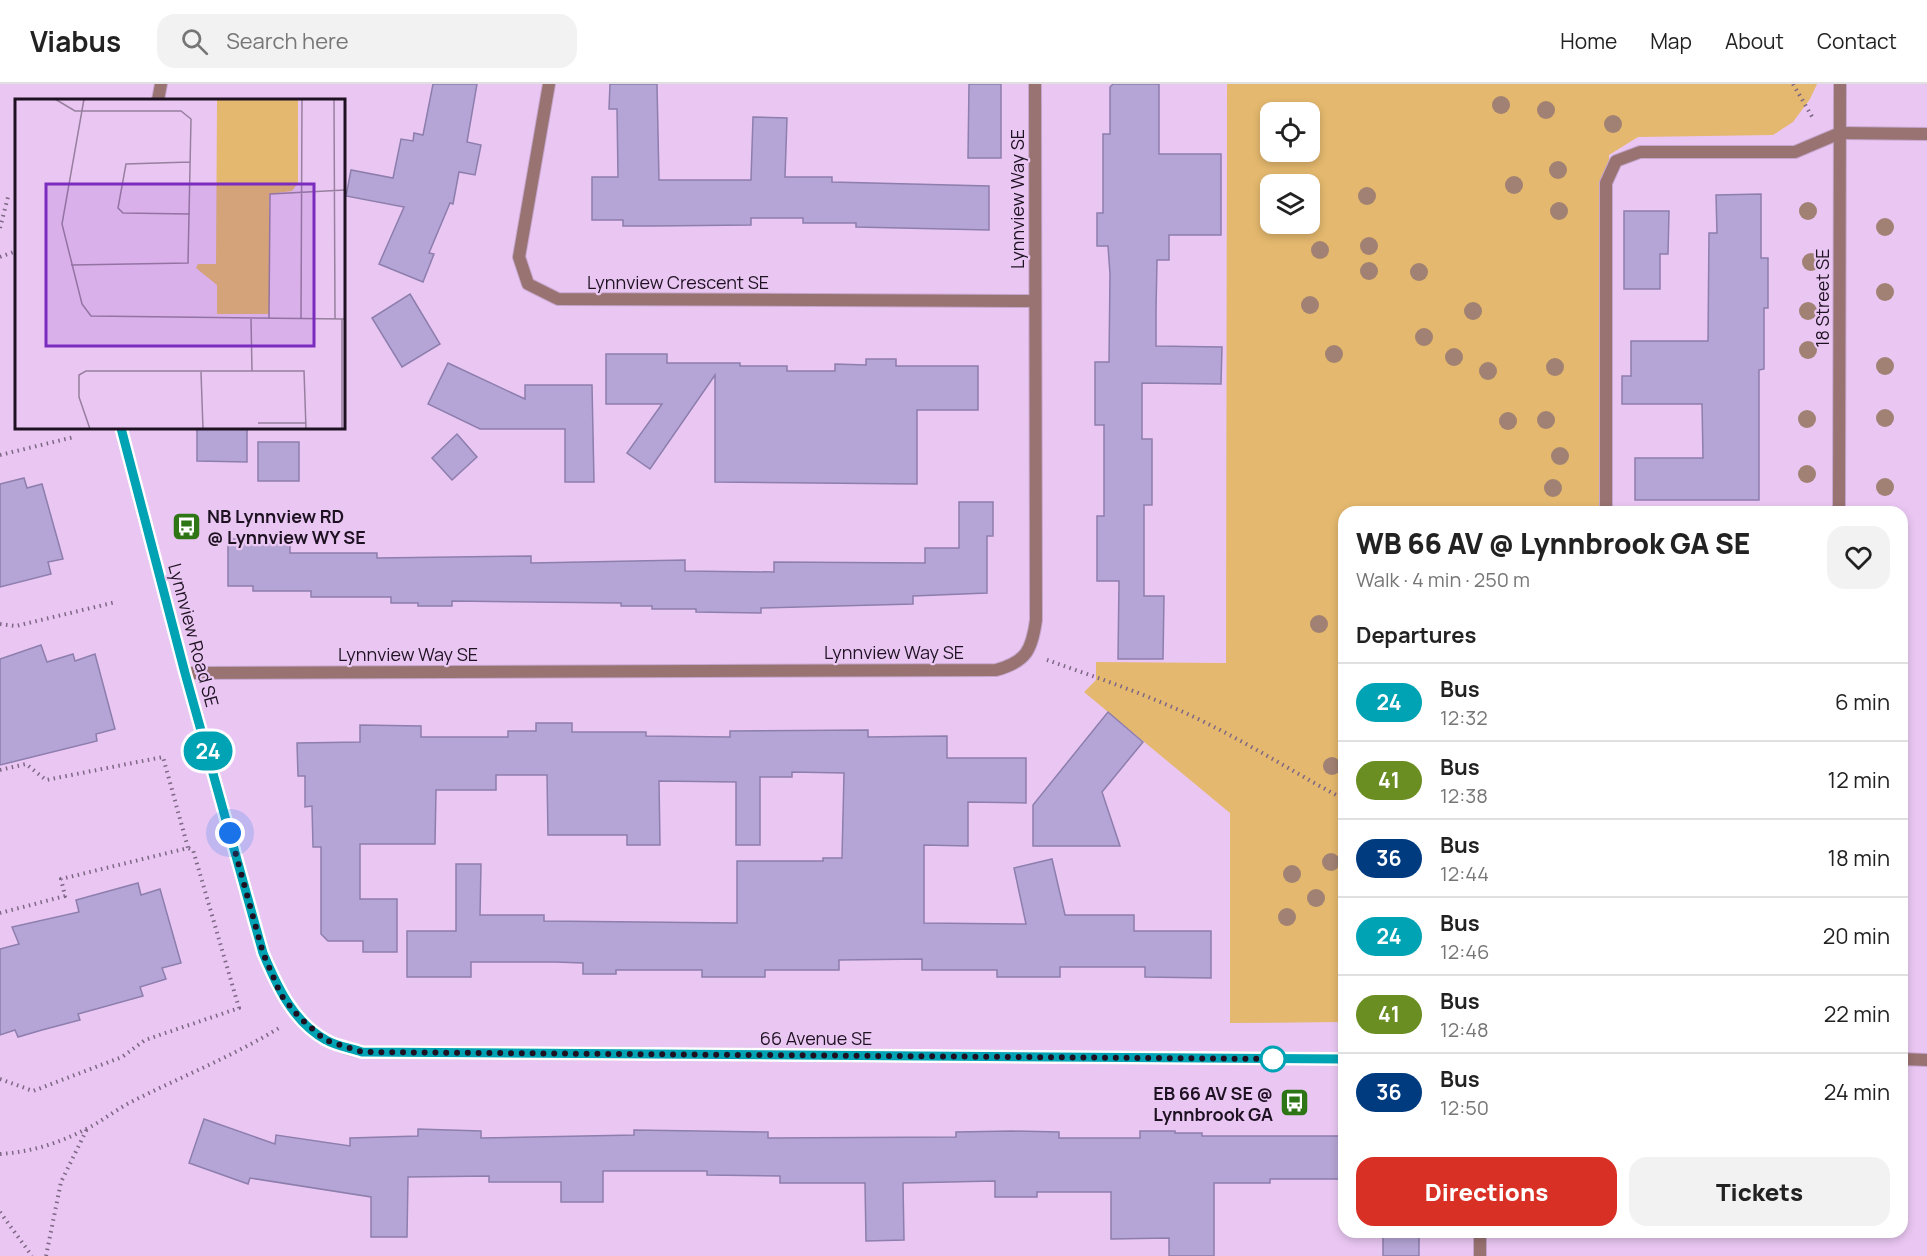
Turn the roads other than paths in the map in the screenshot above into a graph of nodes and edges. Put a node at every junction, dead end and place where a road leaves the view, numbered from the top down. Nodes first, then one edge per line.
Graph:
1 (161, 84) edge
2 (549, 84) edge
3 (1035, 84) edge
4 (1840, 84) edge
5 (158, 99) edge
6 (1840, 133) junction
7 (1927, 134) edge
8 (1035, 301) junction
9 (121, 429) edge
10 (1606, 506) edge
11 (1839, 506) edge
12 (185, 673) junction
13 (299, 1017) joint
14 (1338, 1059) edge
15 (1908, 1059) edge
16 (1927, 1060) edge
17 (1480, 1238) edge
18 (1480, 1256) edge

1 - 5 street
2 - 8 street, Lynnview Crescent SE
3 - 8 street, Lynnview Way SE
4 - 6 street, 18 Street SE
6 - 7 street
6 - 10 street
6 - 11 street, 18 Street SE
8 - 12 street, Lynnview Way SE
9 - 12 street, Lynnview Road SE
12 - 13 street, Lynnview Road SE
13 - 14 street, 66 Avenue SE
15 - 16 street
17 - 18 street

